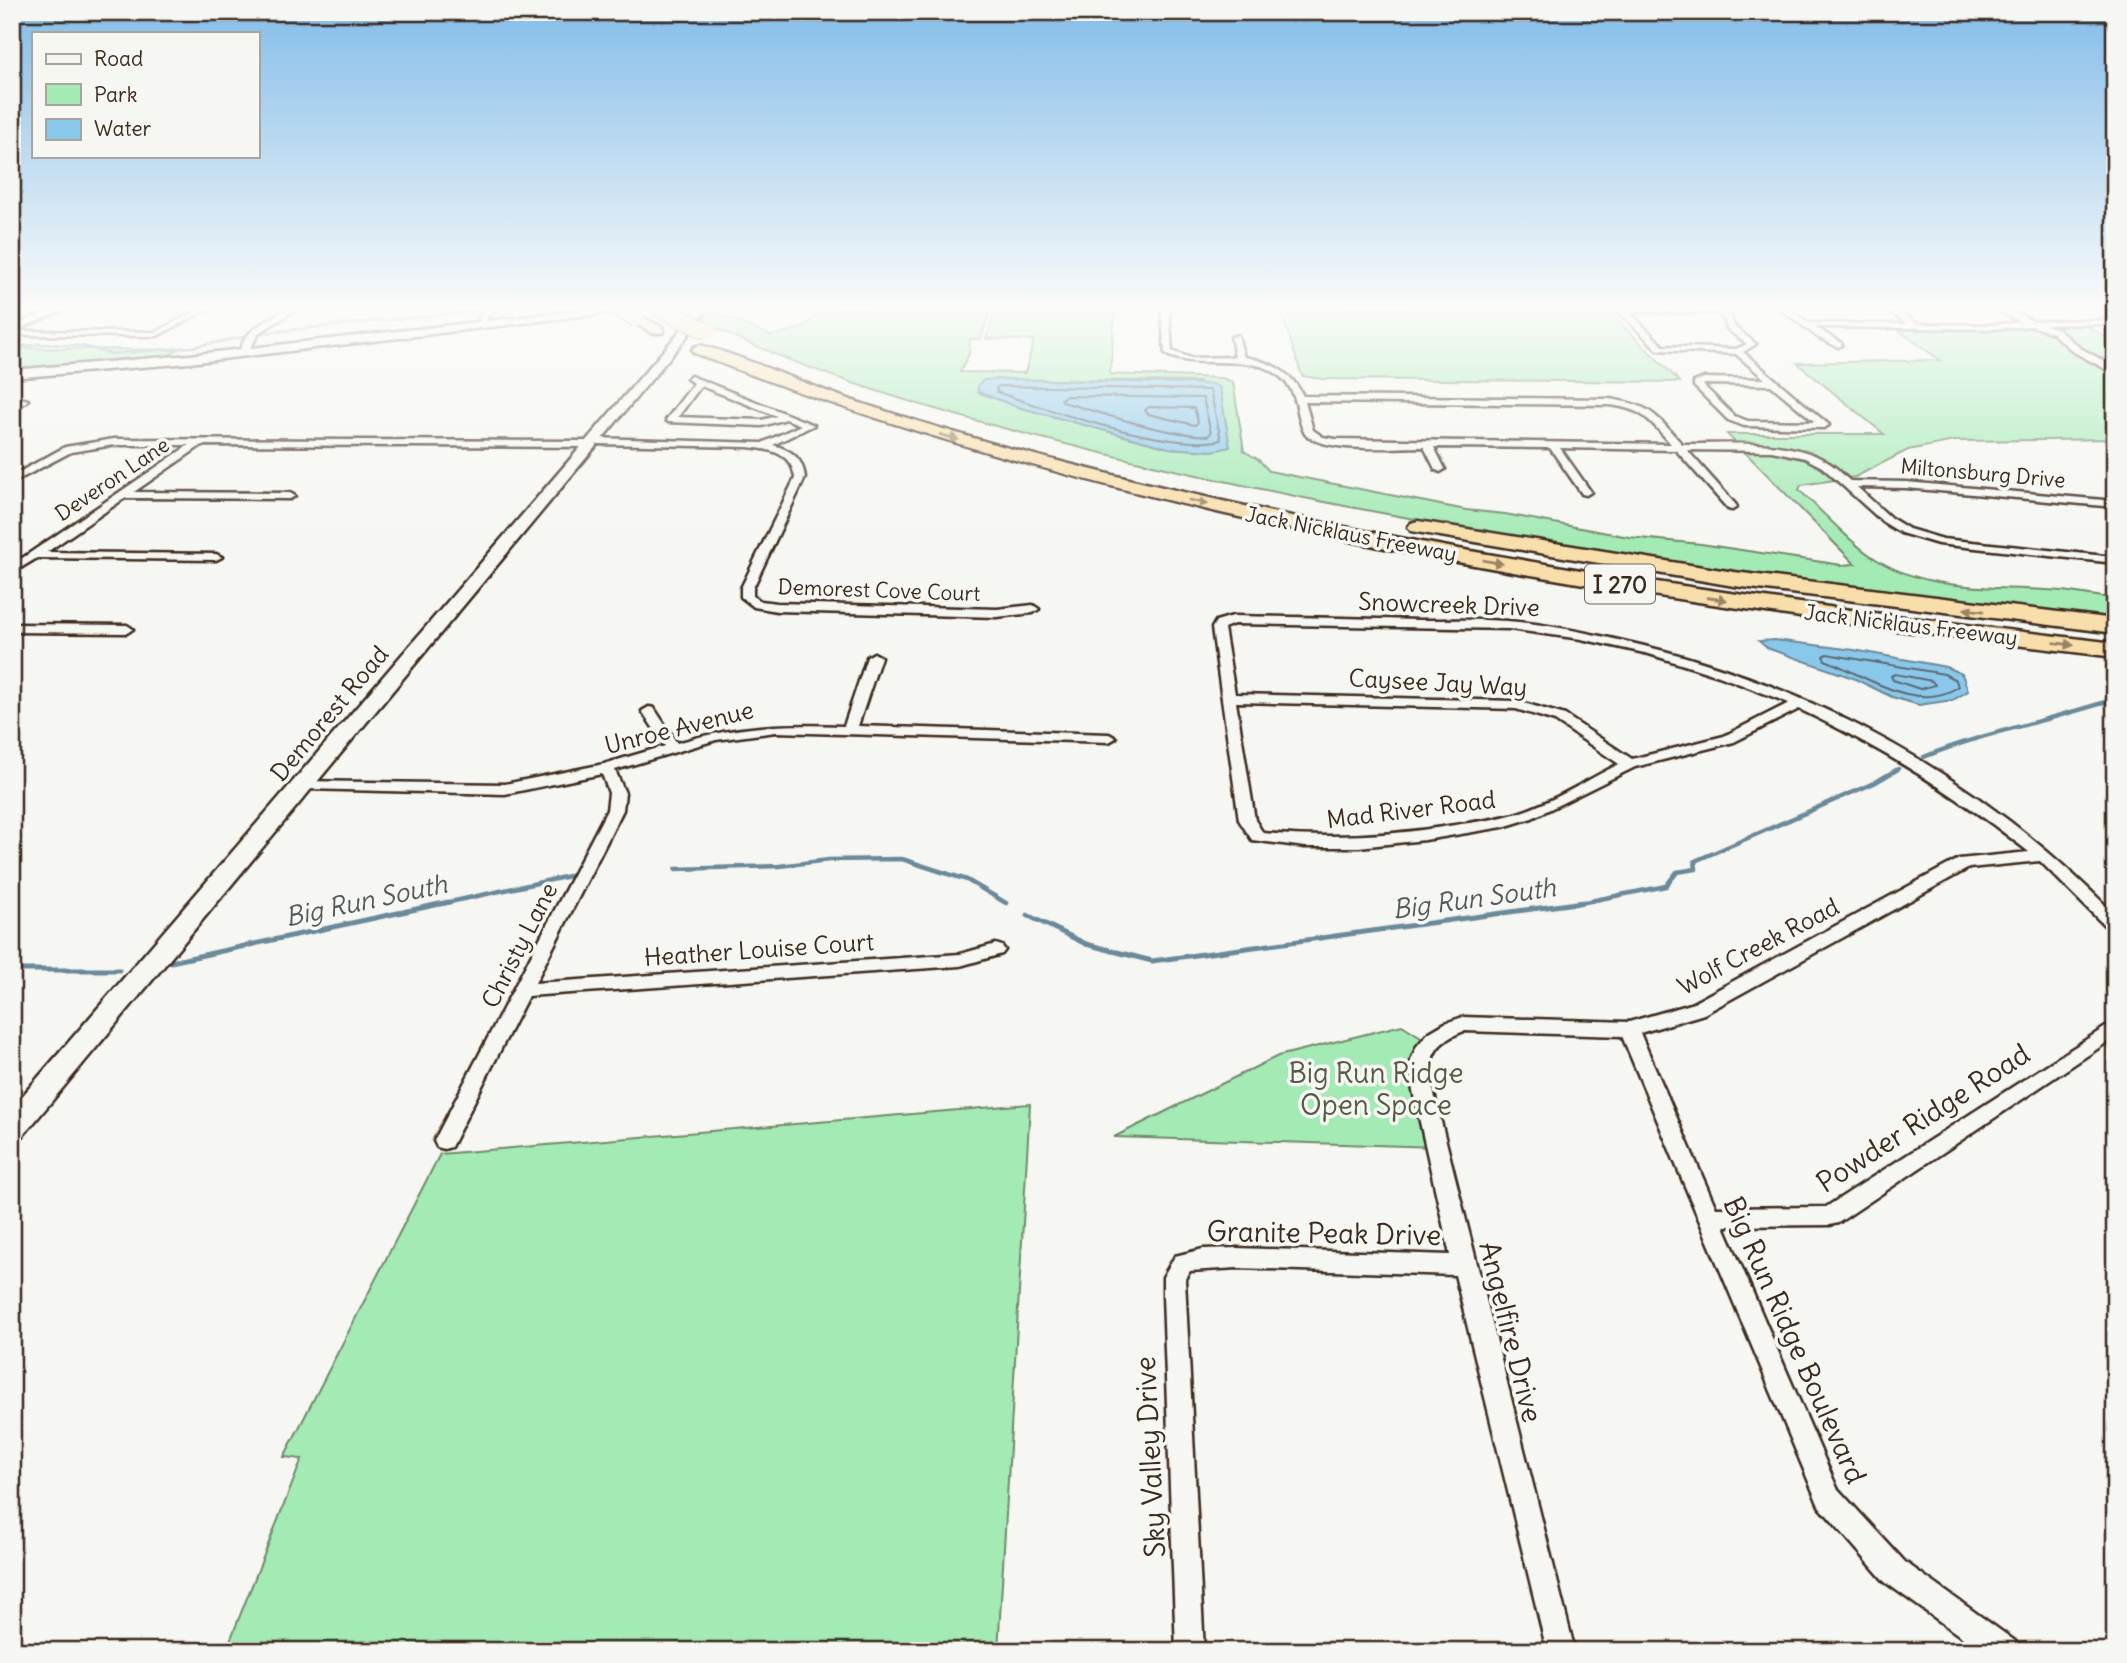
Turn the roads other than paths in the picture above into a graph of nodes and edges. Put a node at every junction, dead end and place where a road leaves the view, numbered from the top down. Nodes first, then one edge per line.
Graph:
1 (640, 386) edge
2 (693, 386) edge
3 (704, 386) edge
4 (791, 386) edge
5 (850, 386) edge
6 (1292, 386) edge
7 (1698, 386) edge
8 (1777, 386) edge
9 (1299, 398) junction
10 (890, 399) dead end
11 (23, 400) dead end
12 (12, 410) edge
13 (783, 417) junction
14 (199, 443) junction
15 (592, 443) junction
16 (1427, 443) junction
17 (765, 445) junction
18 (1553, 445) junction
19 (1678, 446) junction
20 (1440, 469) dead end
21 (1154, 472) dead end
22 (12, 481) edge
23 (1847, 484) junction
24 (1586, 492) dead end
25 (124, 495) junction
26 (290, 496) dead end
27 (2115, 504) edge
28 (1732, 507) dead end
29 (35, 555) junction
30 (216, 557) dead end
31 (2115, 560) edge
32 (12, 570) edge
33 (1033, 609) dead end
34 (2115, 626) edge
35 (12, 628) edge
36 (127, 629) dead end
37 (2115, 650) edge
38 (874, 657) dead end
39 (1230, 698) junction
40 (1798, 704) junction
41 (649, 710) dead end
42 (850, 730) junction
43 (1110, 738) dead end
44 (674, 748) junction
45 (1630, 764) junction
46 (607, 768) junction
47 (304, 784) junction
48 (2044, 856) junction
49 (2115, 926) edge
50 (996, 950) dead end
51 (523, 990) junction
52 (2115, 1028) edge
53 (1629, 1029) junction
54 (1440, 1032) joint
55 (12, 1129) edge
56 (444, 1141) dead end
57 (1708, 1217) junction
58 (1183, 1263) joint
59 (1464, 1265) junction
60 (1190, 1651) edge
61 (1561, 1651) edge
62 (2005, 1651) edge

1 - 15 street, Demorest Road
2 - 13 street
3 - 13 street
4 -> 37 highway, Jack Nicklaus Freeway / I 270
5 - 10 highway
6 - 9 street
7 - 8 street
9 - 16 street
9 - 19 street
11 - 12 street
13 - 17 street
14 - 15 street, Demorest Cove Court
14 - 22 street, Demorest Cove Court
14 - 25 street, Deveron Lane
15 - 17 street, Demorest Cove Court
15 - 47 street, Demorest Road
16 - 18 street
16 - 20 street
17 - 33 street, Demorest Cove Court
18 - 19 street
18 - 24 street
19 - 23 street
19 - 28 street
34 -> 21 highway, Jack Nicklaus Freeway / I 270
23 - 27 street, Miltonsburg Drive
23 - 31 street
25 - 26 street
25 - 29 street, Deveron Lane
29 - 30 street
29 - 32 street, Deveron Lane
35 - 36 street
38 - 42 street
39 - 40 street, Snowcreek Drive
39 - 45 street, Caysee Jay Way
39 - 45 street, Mad River Road
40 - 45 street, Mad River Road
40 - 48 street, Snowcreek Drive
41 - 44 street
42 - 43 street, Unroe Avenue
42 - 44 street, Unroe Avenue
44 - 46 street, Unroe Avenue
46 - 47 street, Unroe Avenue
46 - 51 street, Christy Lane
47 - 55 street, Demorest Road
48 - 49 street, Snowcreek Drive
48 - 53 street, Wolf Creek Road
50 - 51 street, Heather Louise Court
51 - 56 street, Christy Lane
52 - 57 street, Powder Ridge Road
53 - 54 street, Wolf Creek Road
53 - 57 street, Big Run Ridge Boulevard
54 - 59 street, Angelfire Drive
57 - 62 street, Big Run Ridge Boulevard
58 - 59 street, Granite Peak Drive
58 - 60 street, Sky Valley Drive
59 - 61 street, Angelfire Drive

